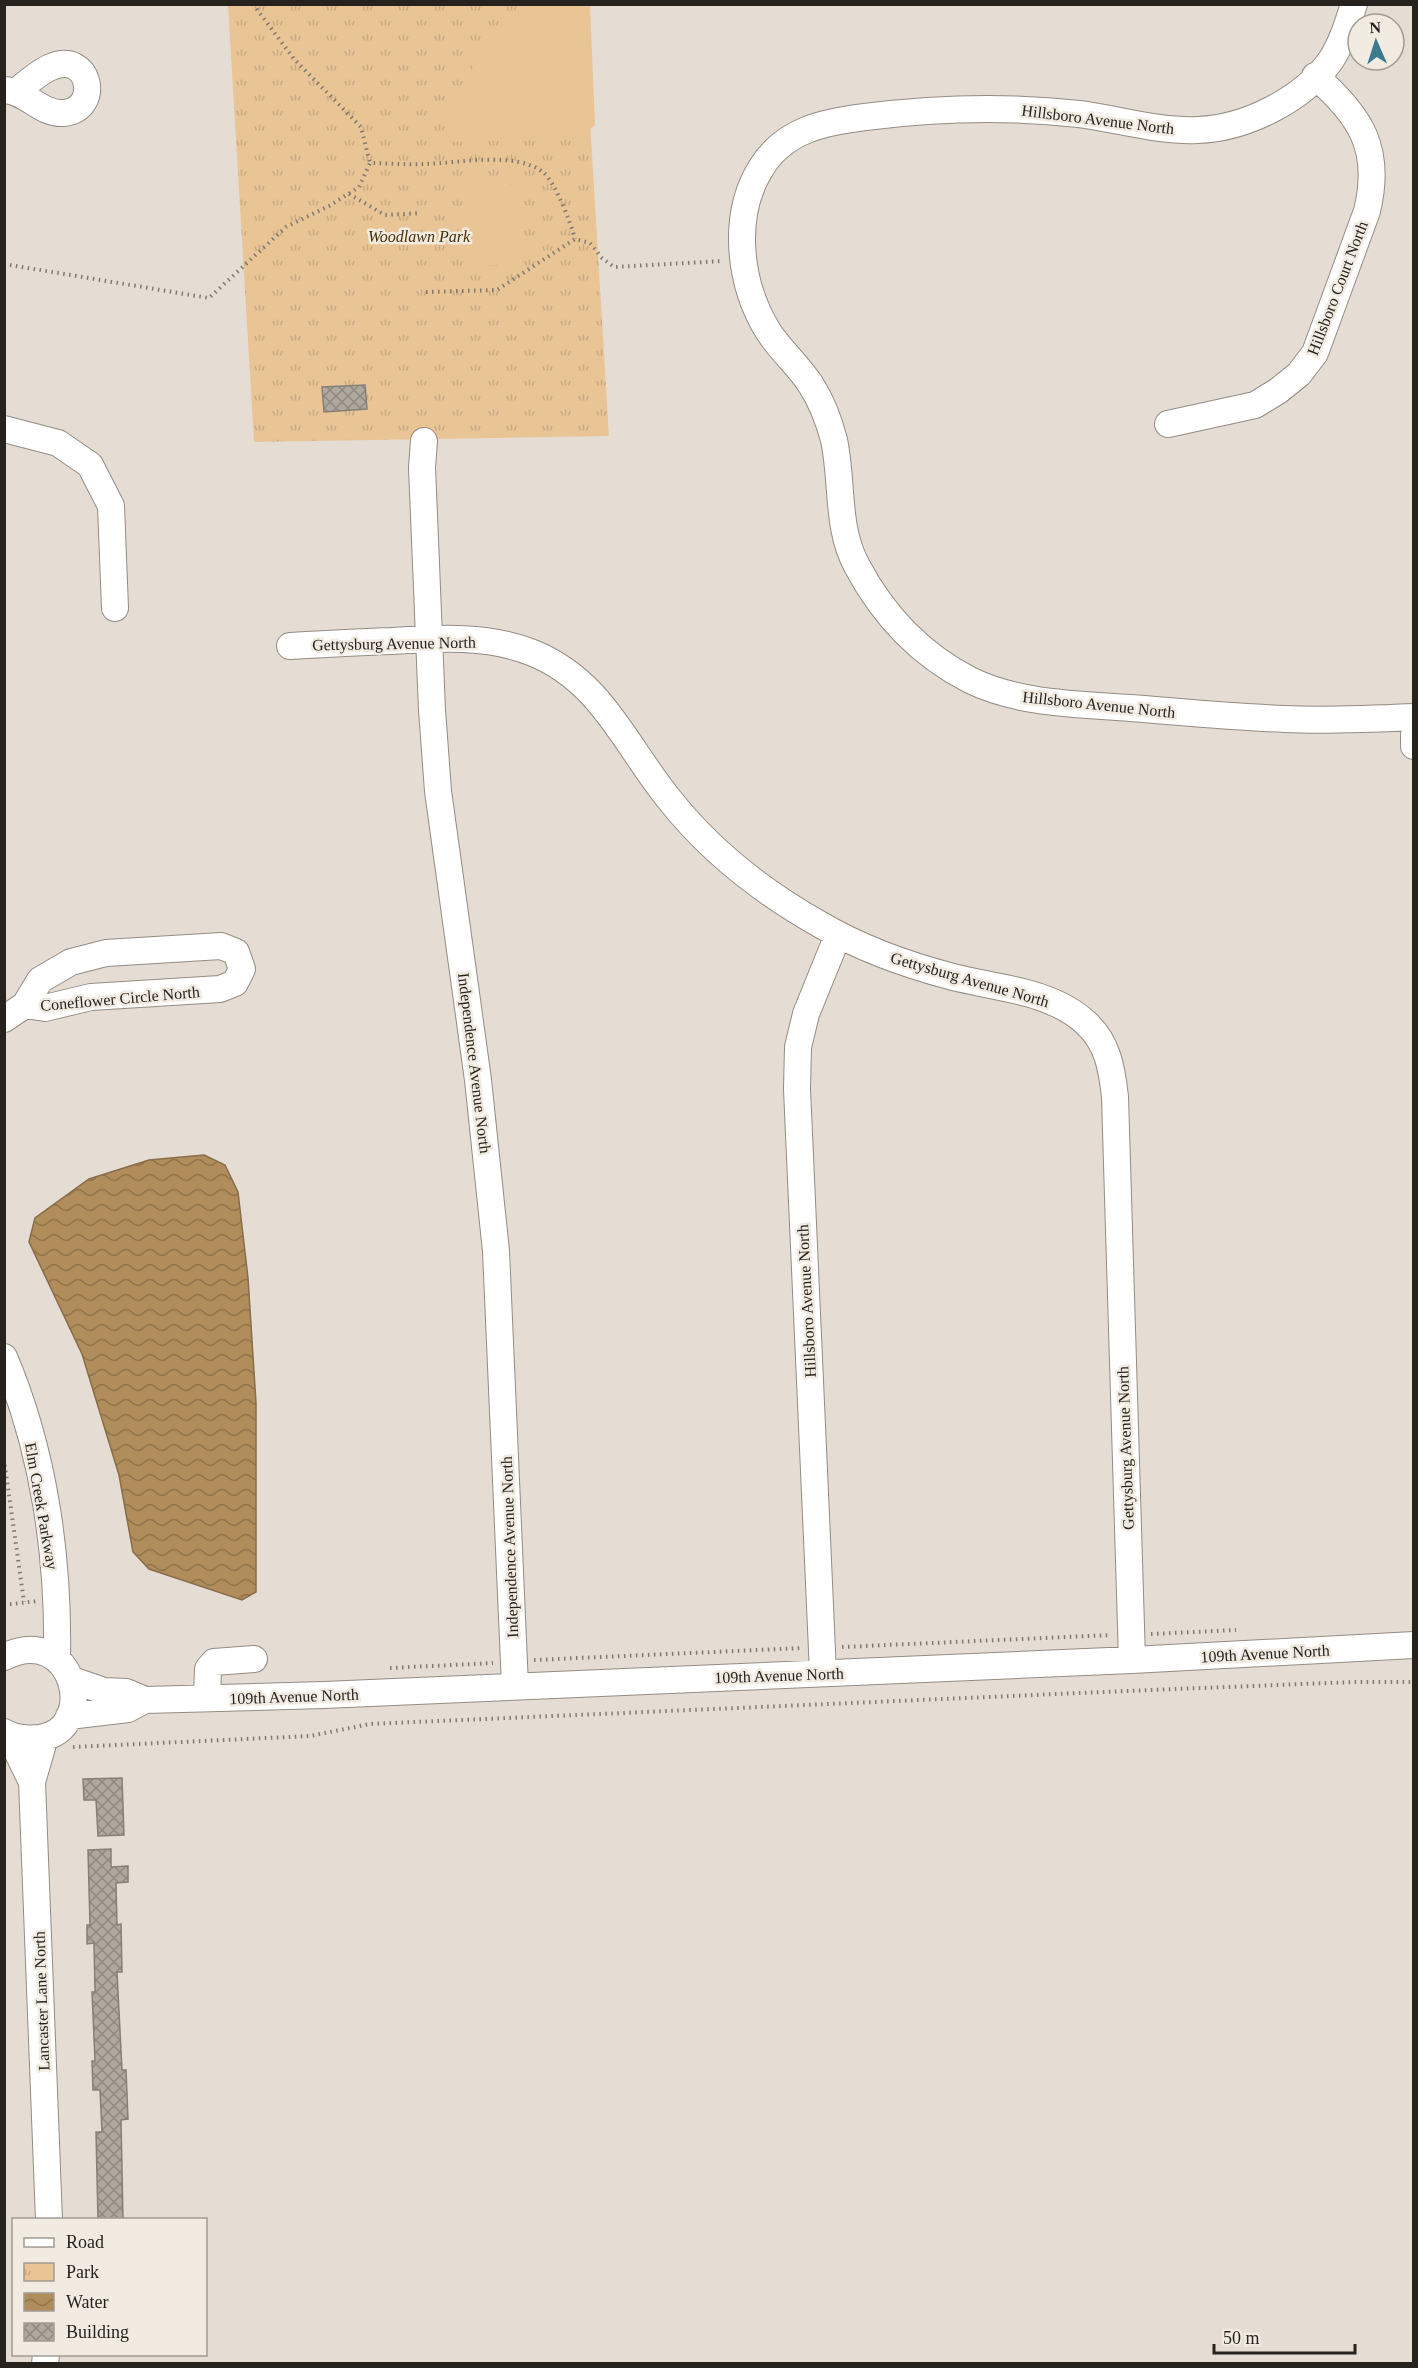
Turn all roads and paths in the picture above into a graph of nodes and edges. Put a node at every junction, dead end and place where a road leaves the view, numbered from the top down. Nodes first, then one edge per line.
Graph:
1 (1354, 4) edge
2 (255, 5) edge
3 (1315, 76) junction
4 (370, 162) junction
5 (349, 194) junction
6 (422, 213) dead end
7 (575, 239) junction
8 (742, 261) junction
9 (4, 264) edge
10 (426, 292) dead end
11 (1168, 424) dead end
12 (4, 429) edge
13 (424, 441) dead end
14 (115, 608) dead end
15 (429, 639) junction
16 (290, 646) dead end
17 (1413, 717) edge
18 (1413, 735) edge
19 (1413, 746) edge
20 (838, 935) junction
21 (15, 1012) edge
22 (4, 1358) edge
23 (4, 1459) edge
24 (56, 1599) junction
25 (24, 1602) junction
26 (4, 1605) edge
27 (1237, 1630) dead end
28 (1131, 1634) junction
29 (1413, 1645) edge
30 (821, 1647) junction
31 (4, 1657) edge
32 (57, 1658) junction
33 (254, 1659) dead end
34 (1132, 1660) junction
35 (385, 1669) dead end
36 (514, 1673) junction
37 (823, 1673) junction
38 (72, 1680) junction
39 (1413, 1682) edge
40 (207, 1698) junction
41 (145, 1700) junction
42 (69, 1716) junction
43 (7, 1733) edge
44 (55, 1742) junction
45 (32, 1782) junction
46 (49, 2218) edge

1 - 3 street, Hillsboro Avenue North
2 - 4 path
3 - 8 street, Hillsboro Avenue North
3 - 11 street, Hillsboro Court North
4 - 5 path
4 - 7 path
5 - 6 path
5 - 9 path
7 - 8 path
7 - 10 path
8 - 17 street, Hillsboro Avenue North
12 - 14 street
13 - 15 street, Independence Avenue North
15 - 16 street, Gettysburg Avenue North
15 - 20 street, Gettysburg Avenue North
15 - 36 street, Independence Avenue North
18 - 19 street
20 - 28 street, Gettysburg Avenue North
20 - 30 street, Hillsboro Avenue North
21 - 21 street, Coneflower Circle North
22 - 24 street, Elm Creek Parkway
23 - 25 path
24 - 25 path
24 - 32 street, Elm Creek Parkway
25 - 26 path
27 - 28 path
28 - 30 path
28 - 34 street, Gettysburg Avenue North
29 - 34 street, 109th Avenue North
30 - 36 path
30 - 37 street, Hillsboro Avenue North
31 - 32 street
32 - 38 street
33 - 40 street
34 - 37 street, 109th Avenue North
35 - 36 path
36 - 37 street, 109th Avenue North
36 - 40 street, 109th Avenue North
38 - 41 street, 109th Avenue North
38 - 42 street
39 - 44 path
40 - 41 street, 109th Avenue North
41 - 42 street, 109th Avenue North
42 - 44 street
43 - 44 street
43 - 45 street, Lancaster Lane North
44 - 45 street, Lancaster Lane North
45 - 46 street, Lancaster Lane North

